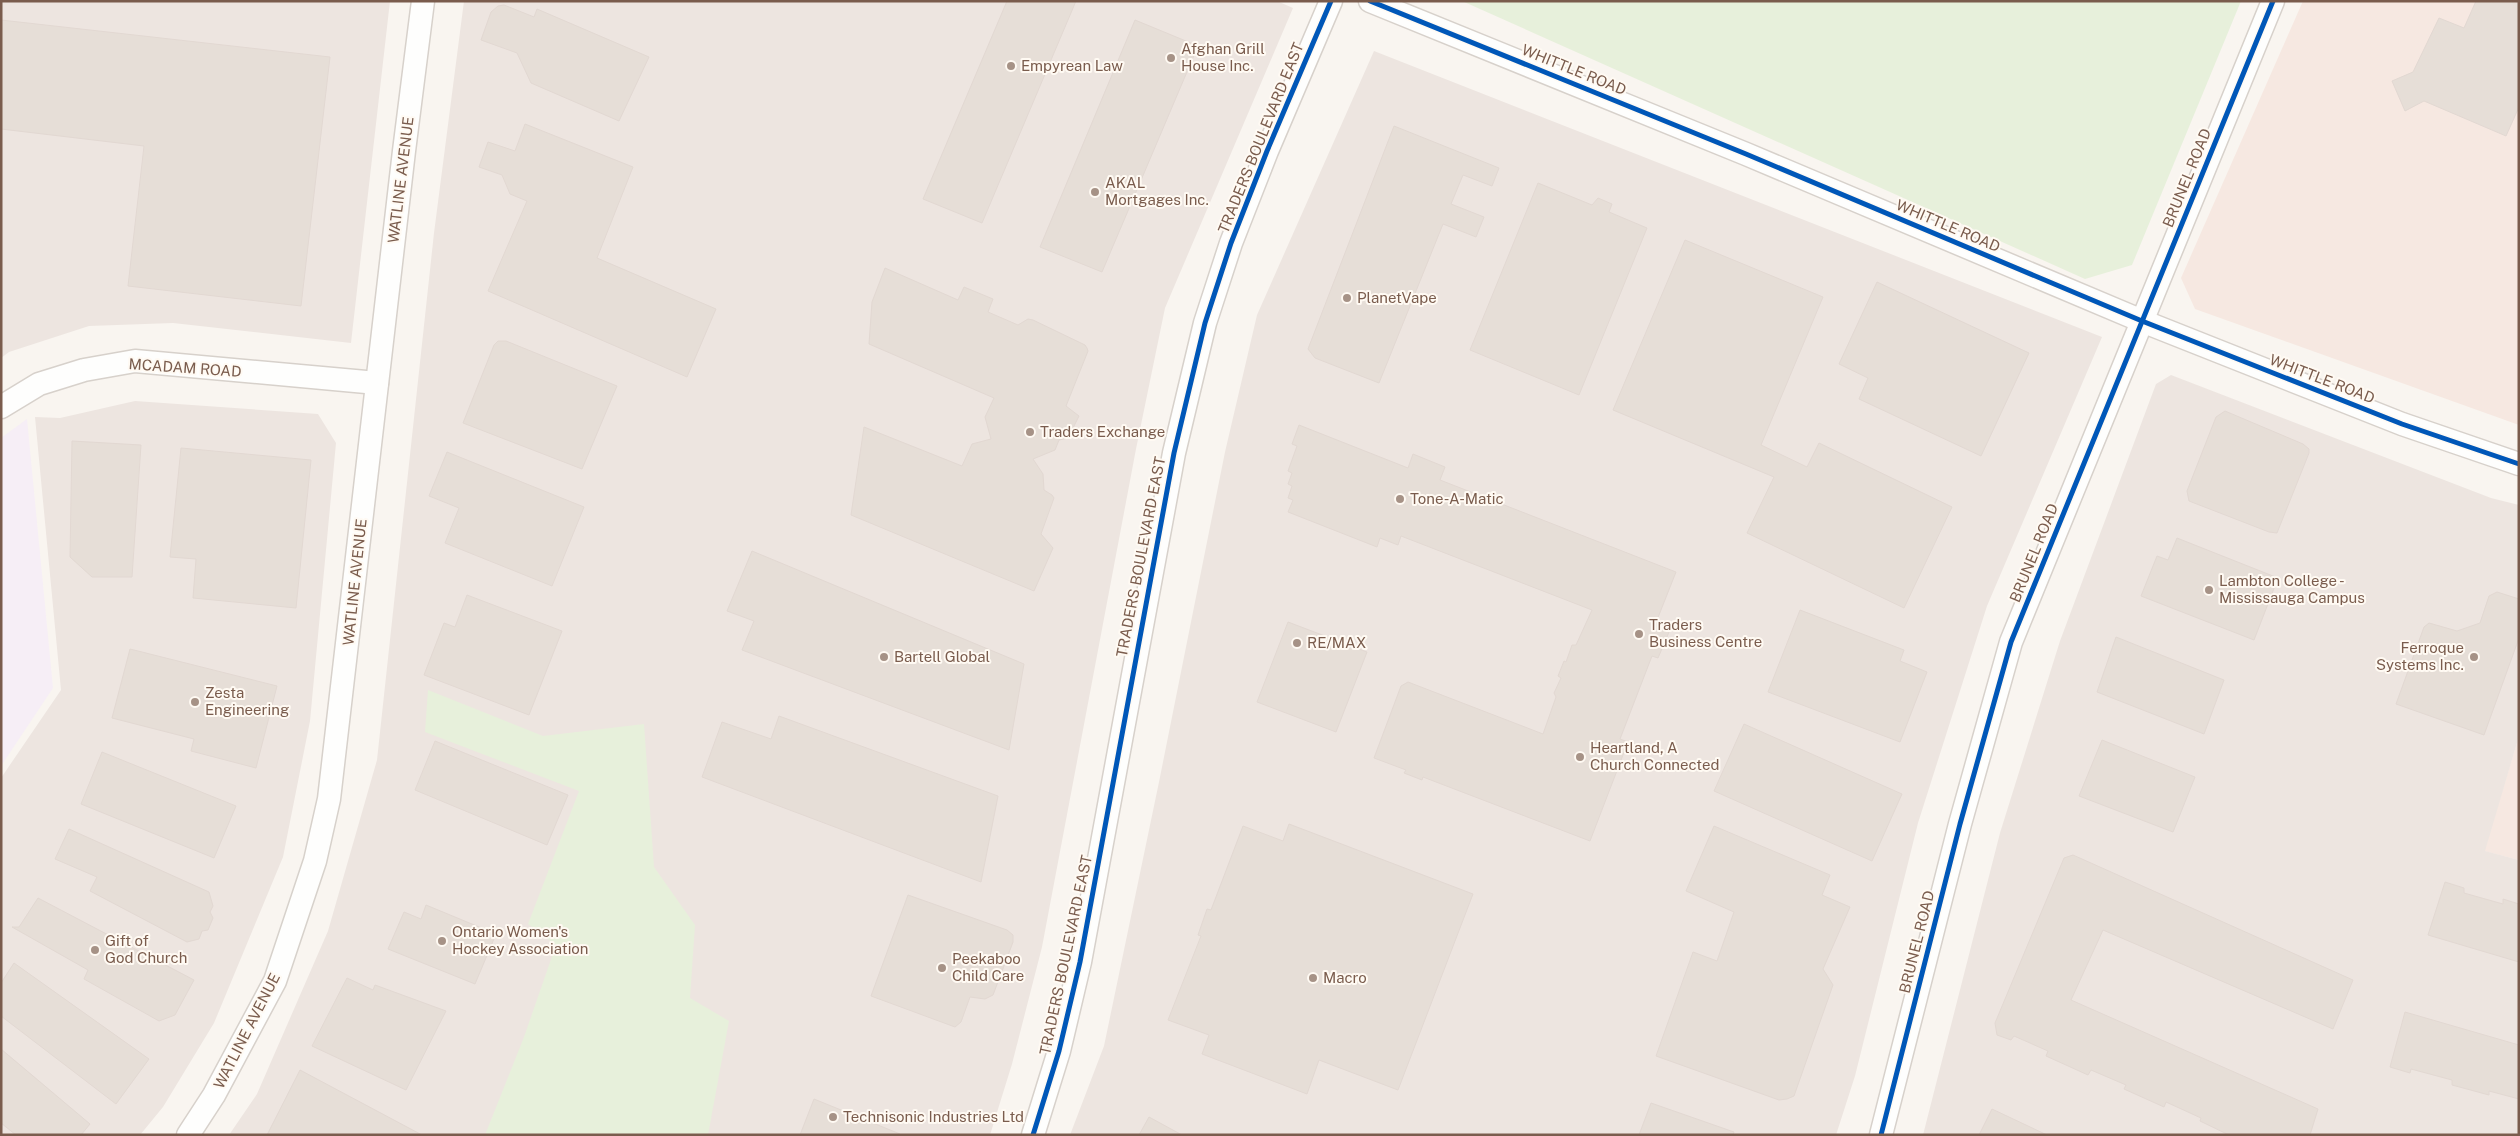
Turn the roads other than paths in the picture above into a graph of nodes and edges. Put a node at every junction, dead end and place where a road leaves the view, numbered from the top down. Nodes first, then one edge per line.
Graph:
1 (423, 1) edge
2 (1331, 1) edge
3 (1370, 1) edge
4 (2273, 1) edge
5 (2142, 322) junction
6 (377, 383) junction
7 (1, 407) edge
8 (2519, 464) edge
9 (188, 1135) edge
10 (1033, 1135) edge
11 (1881, 1135) edge

1 - 6 street, WATLINE AVENUE
2 - 10 street, TRADERS BOULEVARD EAST
3 - 5 street, WHITTLE ROAD
4 - 5 street, BRUNEL ROAD
5 - 8 street, WHITTLE ROAD
5 - 11 street, BRUNEL ROAD
6 - 7 street, MCADAM ROAD
6 - 9 street, WATLINE AVENUE

